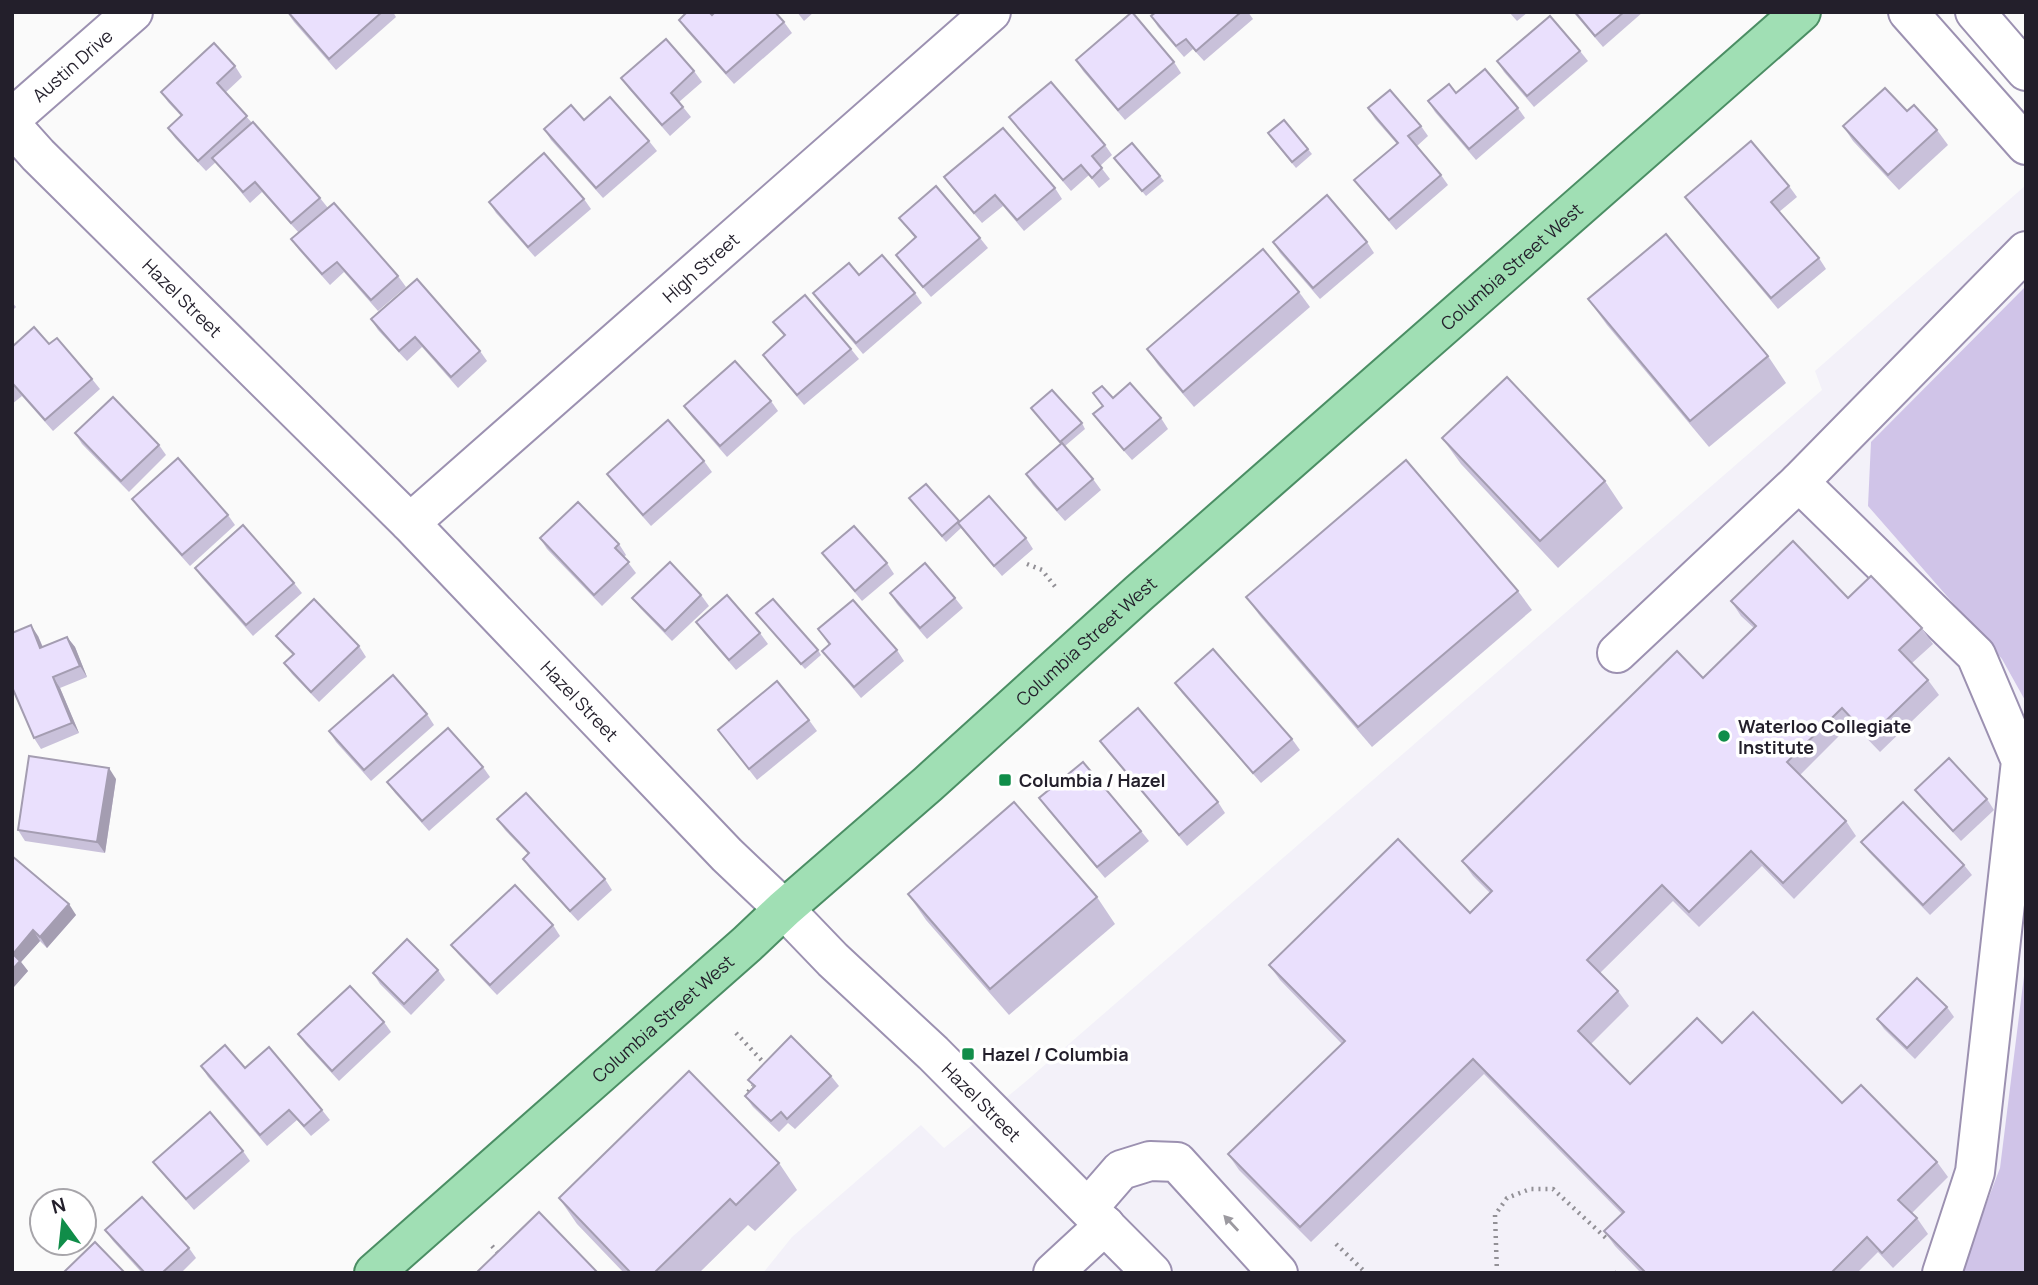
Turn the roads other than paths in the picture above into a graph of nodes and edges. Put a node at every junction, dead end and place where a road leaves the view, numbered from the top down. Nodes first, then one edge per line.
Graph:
1 (133, 12) edge
2 (991, 12) edge
3 (1801, 12) edge
4 (1908, 12) edge
5 (1975, 12) edge
6 (2026, 71) edge
7 (12, 118) edge
8 (12, 127) edge
9 (2026, 145) edge
10 (2026, 251) edge
11 (1799, 482) junction
12 (410, 523) junction
13 (1617, 653) dead end
14 (784, 909) junction
15 (1097, 1216) junction
16 (374, 1273) edge
17 (1053, 1273) edge
18 (1152, 1273) edge
19 (1278, 1273) edge
20 (1942, 1273) edge

1 - 7 street, Austin Drive
2 - 12 street, High Street
3 - 14 main road, Columbia Street West
4 - 9 street
5 - 6 street
8 - 12 street, Hazel Street
10 - 11 street
11 - 13 street
11 - 20 street
12 - 14 street, Hazel Street
14 - 15 street, Hazel Street
14 - 16 main road, Columbia Street West
15 - 17 street
15 - 18 street, Hazel Street
19 -> 15 street

